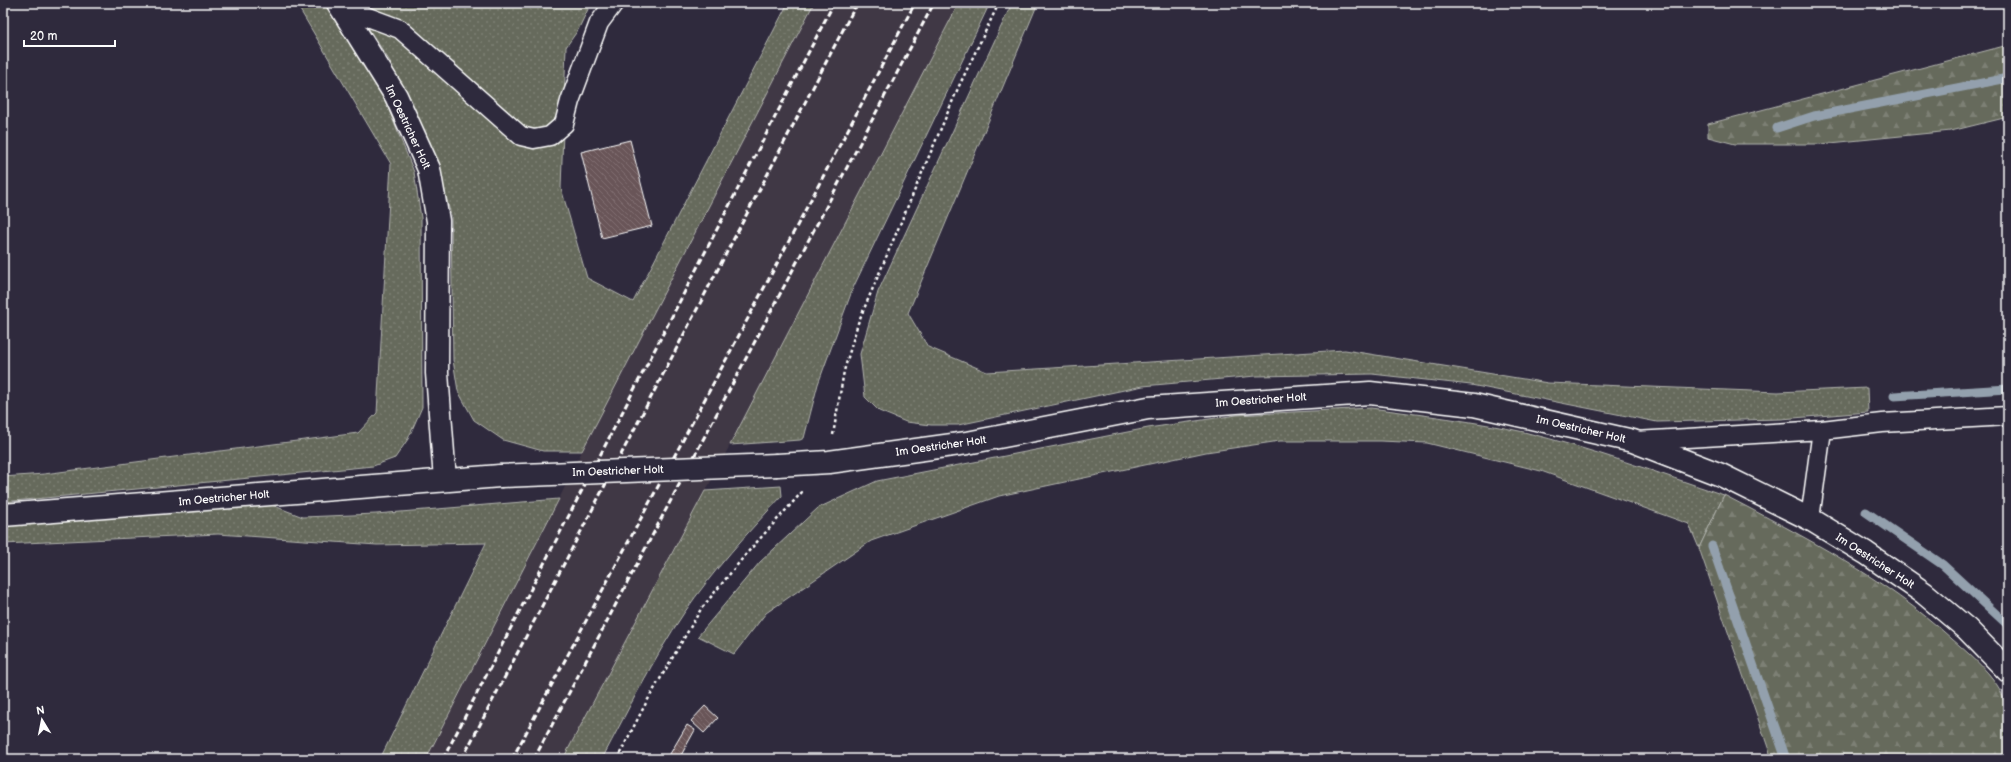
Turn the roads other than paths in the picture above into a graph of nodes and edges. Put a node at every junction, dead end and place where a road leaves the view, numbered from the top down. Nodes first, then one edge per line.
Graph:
1 (614, 3) edge
2 (340, 5) edge
3 (2008, 416) edge
4 (1822, 430) junction
5 (1633, 441) junction
6 (445, 480) junction
7 (3, 515) edge
8 (1810, 519) junction
9 (2008, 672) edge

1 - 2 lane
2 - 6 street, Im Oestricher Holt
3 - 4 lane
4 - 5 lane
4 - 8 lane
5 - 6 street, Im Oestricher Holt, bridge
5 - 8 street, Im Oestricher Holt
6 - 7 street, Im Oestricher Holt
8 - 9 street, Im Oestricher Holt

